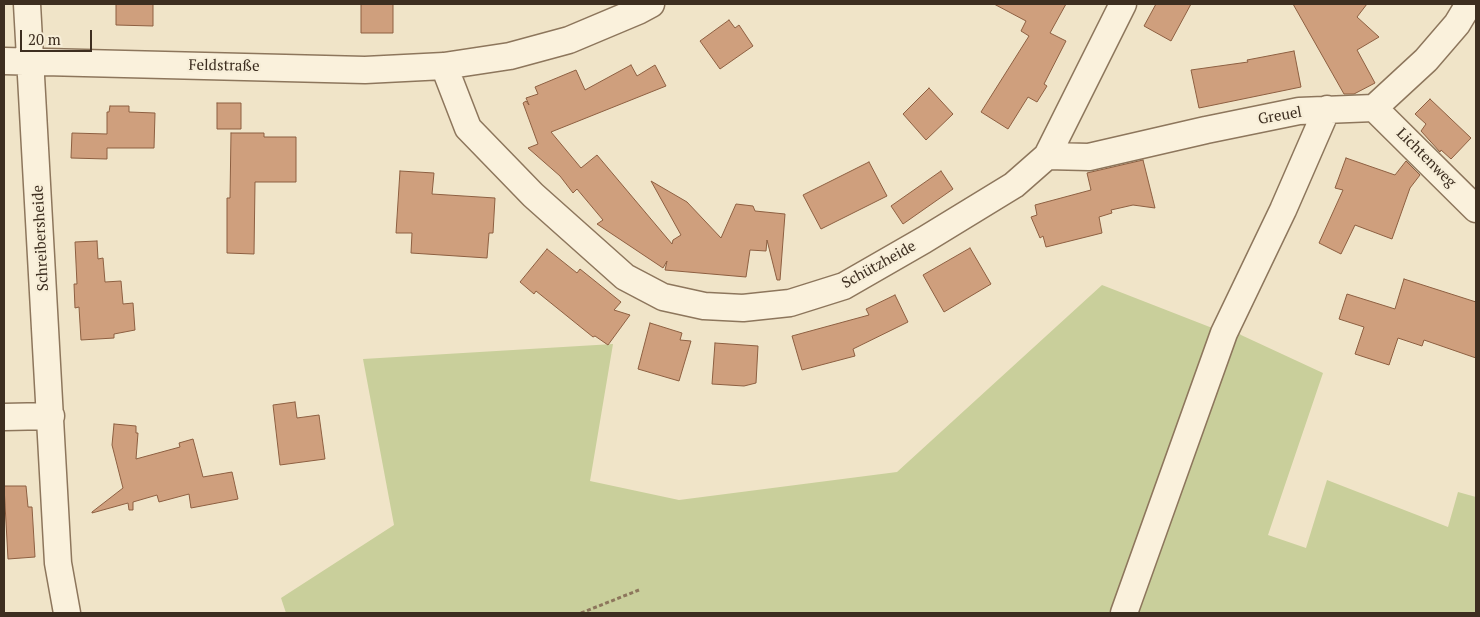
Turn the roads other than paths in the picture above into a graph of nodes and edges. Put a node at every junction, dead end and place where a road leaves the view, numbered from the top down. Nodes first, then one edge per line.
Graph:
1 (27, 4) edge
2 (651, 4) edge
3 (1123, 4) edge
4 (1469, 4) edge
5 (32, 60) junction
6 (4, 61) edge
7 (444, 66) junction
8 (1374, 108) junction
9 (1327, 109) junction
10 (1047, 156) junction
11 (1476, 209) edge
12 (51, 416) junction
13 (4, 417) edge
14 (68, 613) edge
15 (1124, 613) edge

1 - 5 street, Schreibersheide
2 - 7 street, Feldstraße
3 - 10 street, Schützheide
4 - 8 street
5 - 6 street, Feldstraße
5 - 7 street, Feldstraße
5 - 12 street, Schreibersheide
7 - 10 street, Schützheide
8 - 9 street, Greuel
8 - 11 street, Lichtenweg
9 - 10 street, Greuel
9 - 15 street
12 - 13 street
12 - 14 street, Schreibersheide

